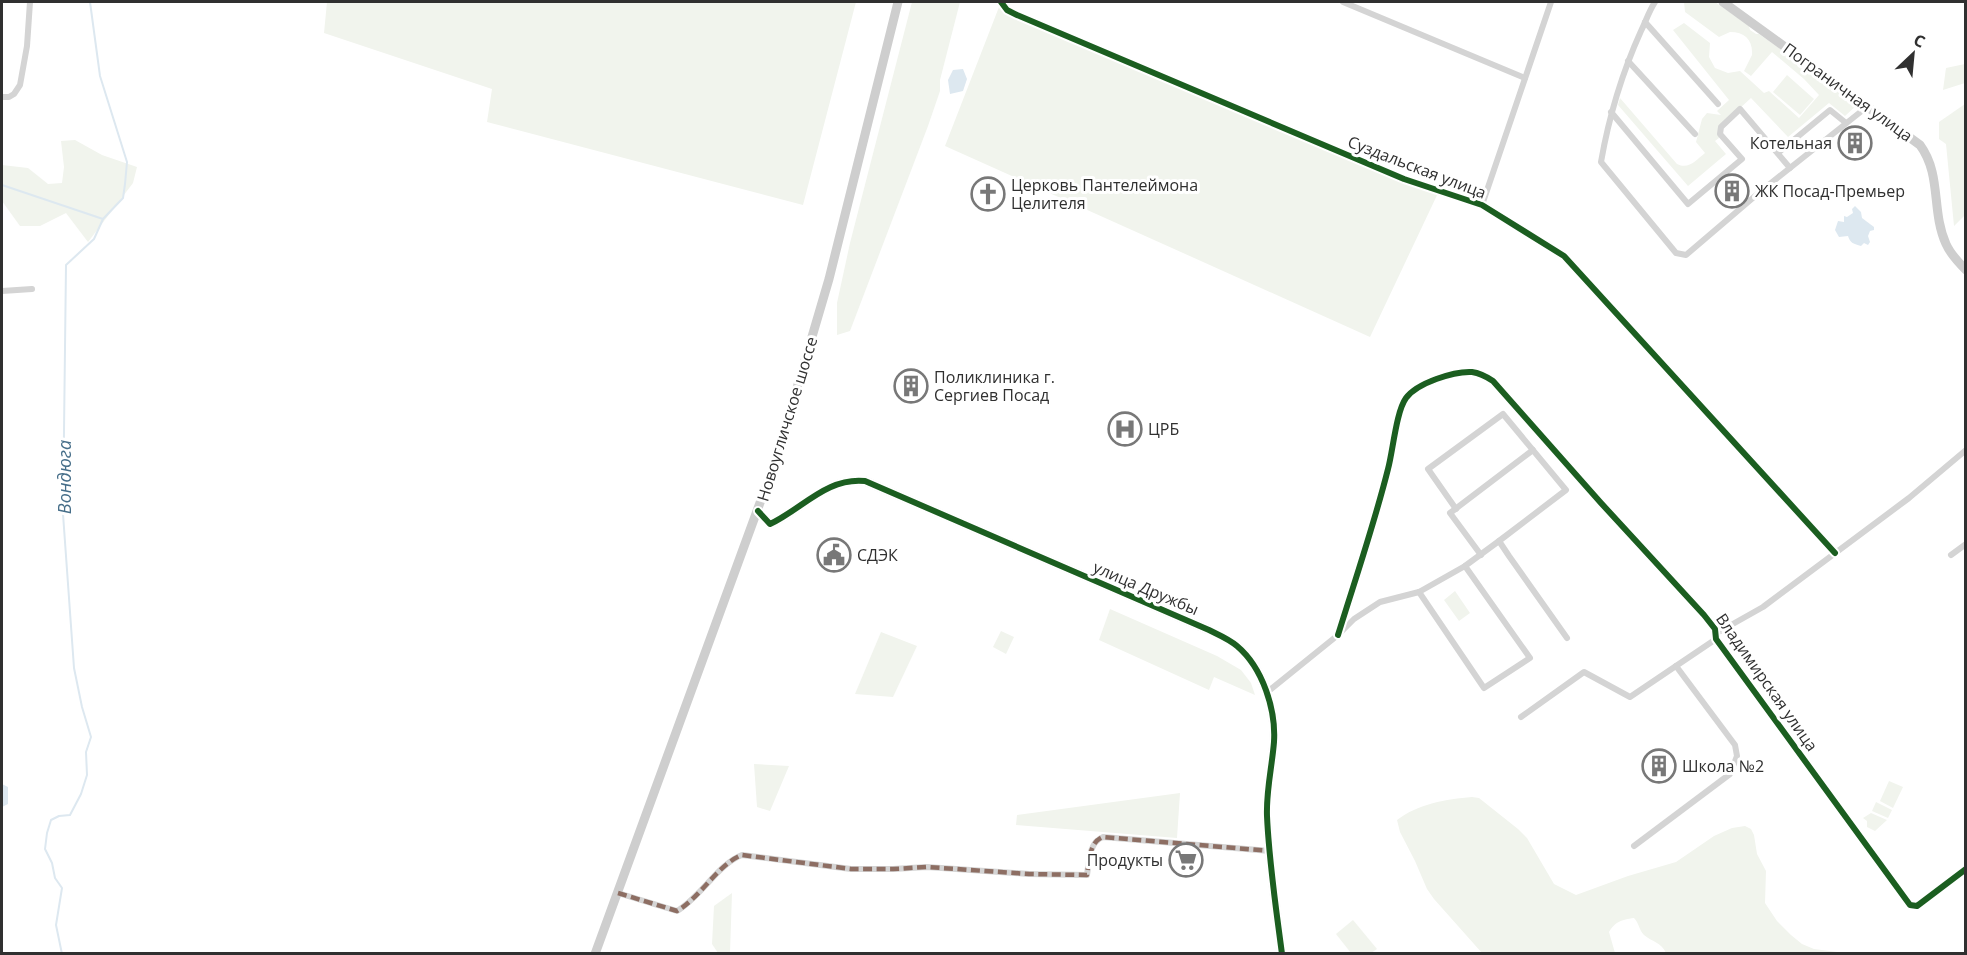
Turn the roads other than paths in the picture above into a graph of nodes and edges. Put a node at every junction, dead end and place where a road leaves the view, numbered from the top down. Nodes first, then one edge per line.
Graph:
1 (30, 2) edge
2 (898, 2) edge
3 (1001, 2) edge
4 (1343, 2) edge
5 (1551, 2) edge
6 (1655, 2) edge
7 (1723, 2) edge
8 (1645, 22) junction
9 (1628, 61) junction
10 (1526, 78) junction
11 (2, 97) edge
12 (1718, 104) dead end
13 (1868, 106) junction
14 (1611, 112) junction
15 (1846, 123) junction
16 (1695, 134) dead end
17 (1778, 153) junction
18 (1790, 168) junction
19 (1482, 205) junction
20 (1965, 270) edge
21 (32, 289) dead end
22 (2, 291) edge
23 (1533, 450) junction
24 (1965, 450) edge
25 (1456, 509) junction
26 (758, 512) junction
27 (770, 524) junction
28 (750, 532) junction
29 (1500, 541) junction
30 (1965, 544) edge
31 (1835, 554) junction
32 (1481, 555) junction
33 (1951, 555) dead end
34 (1465, 566) junction
35 (1419, 592) junction
36 (1338, 635) junction
37 (1716, 636) junction
38 (1568, 638) dead end
39 (1676, 666) junction
40 (1266, 693) junction
41 (1521, 717) dead end
42 (1635, 846) dead end
43 (1269, 851) junction
44 (1965, 869) edge
45 (618, 893) junction
46 (596, 954) edge
47 (1282, 954) edge

1 - 11 street
2 - 26 street, Новоугличское шоссе
3 - 19 street, Суздальская улица
4 - 10 street
5 - 10 street
6 - 8 street
7 - 13 street, Пограничная улица
8 - 9 street
8 - 12 street
9 - 14 street
9 - 16 street
10 - 19 street
13 - 15 street
13 - 20 street, Пограничная улица
14 - 17 street
14 - 18 street
15 - 17 street
15 - 18 street
17 - 18 street
19 - 31 street, Суздальская улица
21 - 22 street
23 - 25 street
23 - 25 street
23 - 29 street
24 - 31 street
25 - 32 street
26 - 27 street
26 - 28 street, Новоугличское шоссе
27 - 28 street, улица Дружбы
27 - 40 street, улица Дружбы
28 - 45 street, Новоугличское шоссе
29 - 32 street
29 - 38 street
30 - 33 street
31 - 37 street
32 - 34 street
34 - 35 street
34 - 35 street
35 - 36 street
36 - 37 street, Владимирская улица
36 - 40 street
37 - 39 street
37 - 44 street, Владимирская улица
39 - 41 street
39 - 42 street
40 - 43 street, улица Дружбы
43 - 45 street
43 - 47 street, улица Дружбы
45 - 46 street, Новоугличское шоссе

